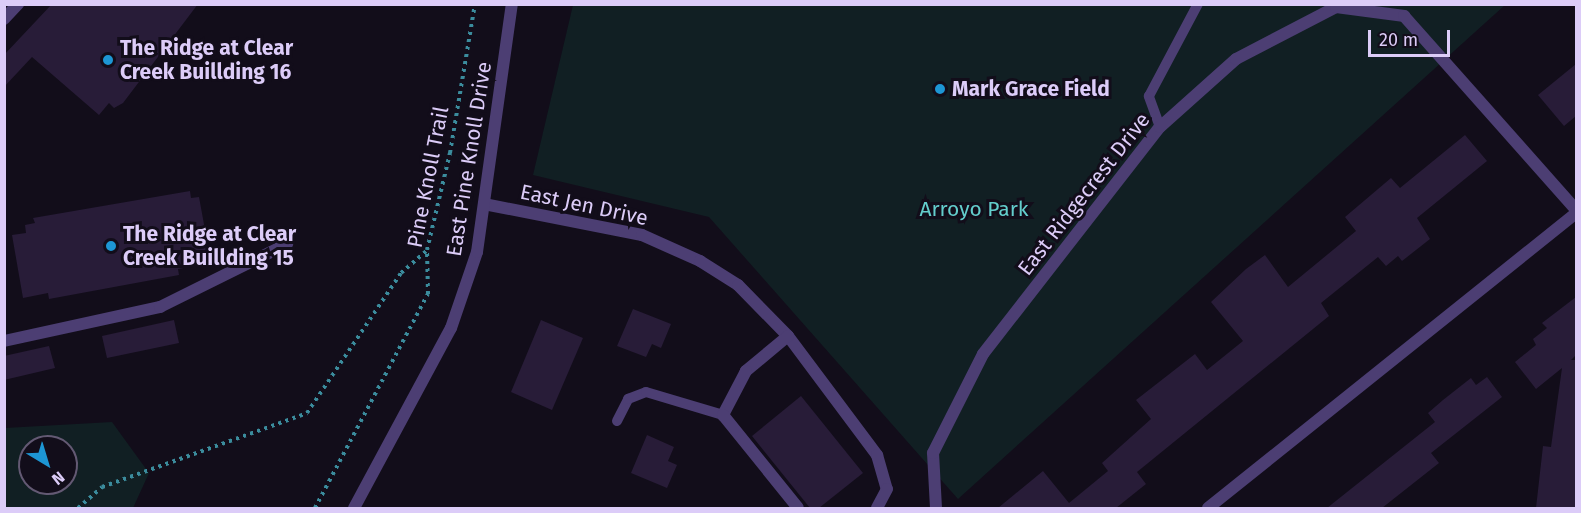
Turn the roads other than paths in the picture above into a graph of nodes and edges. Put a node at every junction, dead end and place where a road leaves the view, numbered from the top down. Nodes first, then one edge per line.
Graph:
1 (18, 4) edge
2 (512, 4) edge
3 (1198, 4) edge
4 (4, 19) edge
5 (1160, 127) junction
6 (483, 204) junction
7 (1576, 212) edge
8 (287, 244) dead end
9 (788, 336) junction
10 (4, 341) edge
11 (723, 415) junction
12 (616, 421) dead end
13 (354, 508) edge
14 (798, 508) edge
15 (877, 508) edge
16 (936, 508) edge
17 (1208, 508) edge

1 - 4 street
2 - 6 street, East Pine Knoll Drive
3 - 5 lane
5 - 7 street, East Ridgecrest Drive
5 - 16 street, East Ridgecrest Drive
6 - 9 street, East Jen Drive
6 - 13 street, East Pine Knoll Drive
7 - 17 street, East Ridgecrest Drive
8 - 10 street
9 - 11 street
9 - 15 street, East Jen Drive
11 - 12 lane
11 - 14 street

